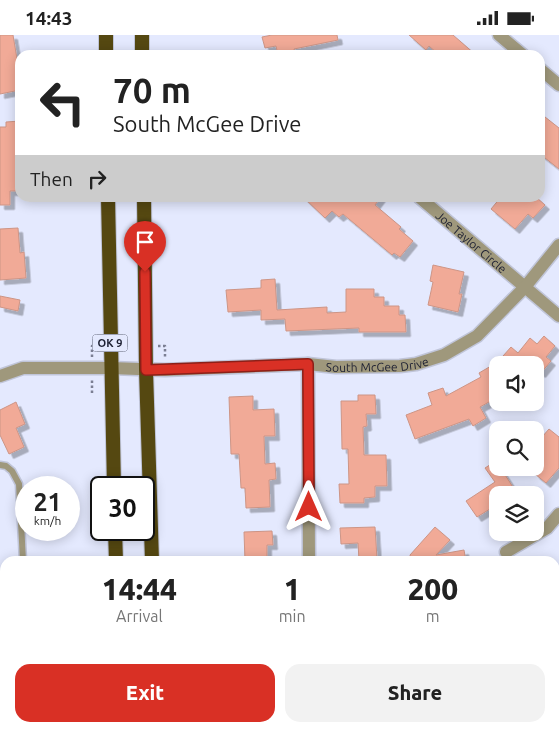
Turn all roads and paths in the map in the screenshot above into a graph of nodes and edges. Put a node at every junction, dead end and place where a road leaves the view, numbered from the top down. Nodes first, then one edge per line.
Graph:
1 (106, 35) edge
2 (142, 35) edge
3 (499, 35) edge
4 (106, 50) edge
5 (142, 50) edge
6 (517, 50) edge
7 (545, 73) edge
8 (559, 85) edge
9 (108, 202) edge
10 (144, 202) edge
11 (425, 202) edge
12 (559, 245) edge
13 (525, 287) junction
14 (559, 316) edge
15 (92, 346) dead end
16 (110, 346) junction
17 (146, 346) junction
18 (165, 346) dead end
19 (308, 364) junction
20 (110, 368) junction
21 (146, 370) junction
22 (0, 376) edge
23 (0, 465) edge
24 (114, 476) edge
25 (559, 514) edge
26 (115, 541) edge
27 (506, 552) dead end
28 (23, 556) edge
29 (116, 556) edge
30 (152, 556) edge
31 (309, 556) edge

1 - 4 highway
2 - 5 highway
3 - 6 street
7 - 8 street
9 - 16 highway, OK 9
10 - 17 highway, OK 9
11 - 13 street, Joe Taylor Circle
12 - 13 street, South McGee Drive
13 - 14 street, Joe Taylor Circle
13 - 19 street, South McGee Drive
15 - 16 path
16 - 20 highway, OK 9
17 - 18 path
17 - 21 highway, OK 9
19 - 21 street, South McGee Drive
19 - 31 street
20 - 21 street, South McGee Drive
20 - 22 street, South McGee Drive
20 - 24 highway, OK 9
21 - 30 highway, OK 9
23 - 28 lane
25 - 27 street
26 - 29 highway

